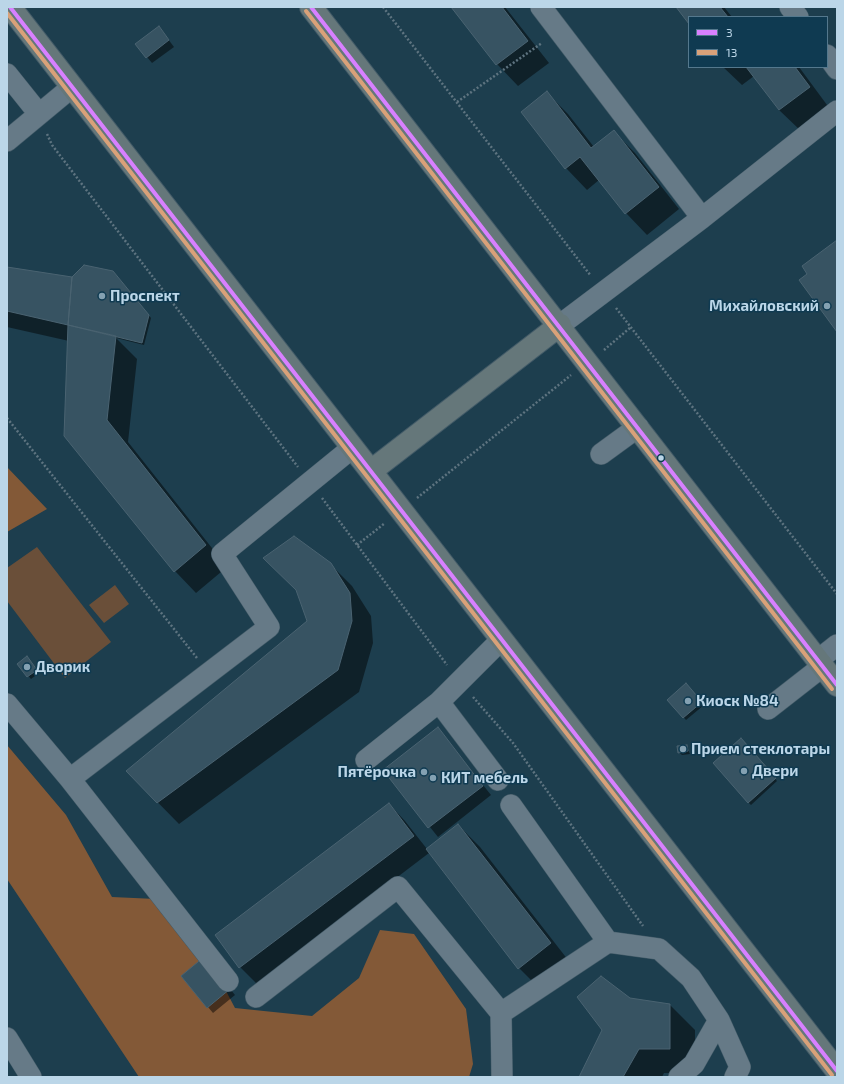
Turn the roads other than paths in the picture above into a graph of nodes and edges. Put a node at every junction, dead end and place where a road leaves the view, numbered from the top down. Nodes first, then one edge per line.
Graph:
1 (10, 7) edge
2 (311, 7) edge
3 (541, 7) edge
4 (790, 7) edge
5 (797, 16) edge
6 (828, 57) edge
7 (837, 68) edge
8 (7, 74) edge
9 (72, 87) junction
10 (837, 111) edge
11 (39, 114) junction
12 (7, 141) edge
13 (702, 218) junction
14 (560, 325) junction
15 (638, 427) junction
16 (352, 448) junction
17 (601, 454) dead end
18 (371, 471) junction
19 (501, 640) junction
20 (837, 645) edge
21 (820, 663) junction
22 (837, 685) edge
23 (439, 702) junction
24 (7, 704) edge
25 (768, 709) dead end
26 (366, 760) dead end
27 (70, 779) junction
28 (498, 780) dead end
29 (511, 805) dead end
30 (608, 942) junction
31 (228, 981) dead end
32 (256, 997) dead end
33 (501, 1013) junction
34 (719, 1020) junction
35 (7, 1038) edge
36 (837, 1071) edge
37 (683, 1076) edge
38 (31, 1077) edge
39 (502, 1077) edge
40 (735, 1077) edge

1 - 9 main road
2 - 14 main road
3 - 13 lane
4 - 5 lane
6 - 7 lane
8 - 11 lane
9 - 11 lane
9 - 16 main road
10 - 13 lane
11 - 12 lane
13 - 14 lane
14 - 15 main road
14 - 18 main road
15 - 17 lane
15 - 21 main road
16 - 18 main road
16 - 27 lane
18 - 19 main road
19 - 23 lane
19 - 36 main road
20 - 21 lane
21 - 22 main road
21 - 25 lane
23 - 26 lane
23 - 28 lane
24 - 27 lane
27 - 31 lane
29 - 30 lane
30 - 33 lane
30 - 34 lane
32 - 33 lane
33 - 39 lane
34 - 37 lane
34 - 40 lane
35 - 38 lane

